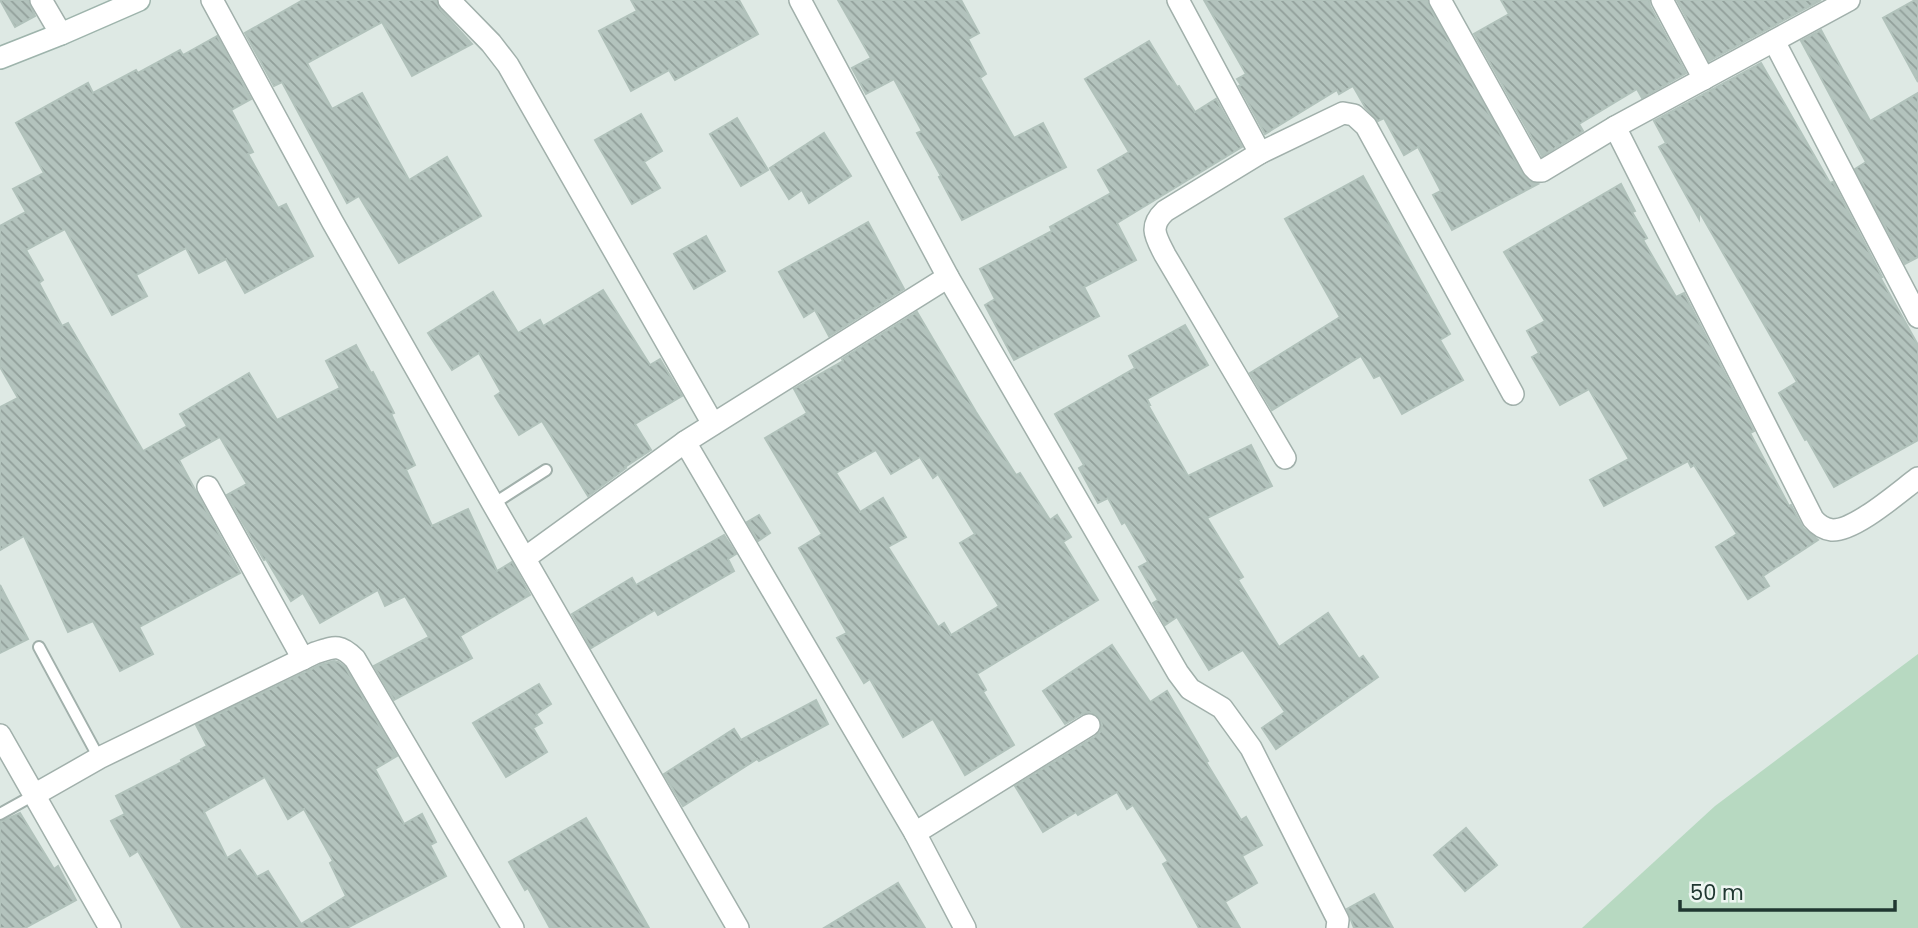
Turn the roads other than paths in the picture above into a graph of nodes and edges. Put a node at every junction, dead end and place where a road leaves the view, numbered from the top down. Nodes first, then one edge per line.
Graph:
1 (41, 0) edge
2 (139, 0) edge
3 (212, 0) edge
4 (449, 0) edge
5 (800, 0) edge
6 (1178, 0) edge
7 (1440, 0) edge
8 (1662, 0) edge
9 (1849, 0) edge
10 (61, 34) junction
11 (1774, 41) junction
12 (0, 58) edge
13 (1704, 79) junction
14 (1615, 127) junction
15 (1260, 153) junction
16 (948, 277) junction
17 (1918, 317) edge
18 (1513, 394) dead end
19 (713, 424) junction
20 (685, 442) junction
21 (1285, 458) dead end
22 (546, 470) dead end
23 (1918, 478) edge
24 (208, 487) dead end
25 (493, 504) junction
26 (525, 558) junction
27 (39, 647) dead end
28 (303, 659) junction
29 (1089, 725) dead end
30 (0, 734) edge
31 (99, 758) junction
32 (34, 795) junction
33 (0, 814) edge
34 (915, 834) junction
35 (110, 928) edge
36 (513, 928) edge
37 (738, 928) edge
38 (965, 928) edge
39 (1337, 928) edge

1 - 10 street
2 - 10 street
3 - 25 street
4 - 19 street
5 - 16 street
6 - 15 street
7 - 14 street
8 - 13 street
9 - 11 street
10 - 12 street
11 - 13 street
11 - 17 street
13 - 14 street
14 - 23 street
15 - 18 street
15 - 21 street
16 - 19 street
16 - 39 street
19 - 20 street
20 - 26 street
20 - 34 street
22 - 25 lane
24 - 28 street
25 - 26 street
26 - 37 street
27 - 31 lane
28 - 31 street
28 - 36 street
29 - 34 street
30 - 32 street
31 - 32 street
32 - 33 lane
32 - 35 street
34 - 38 street

